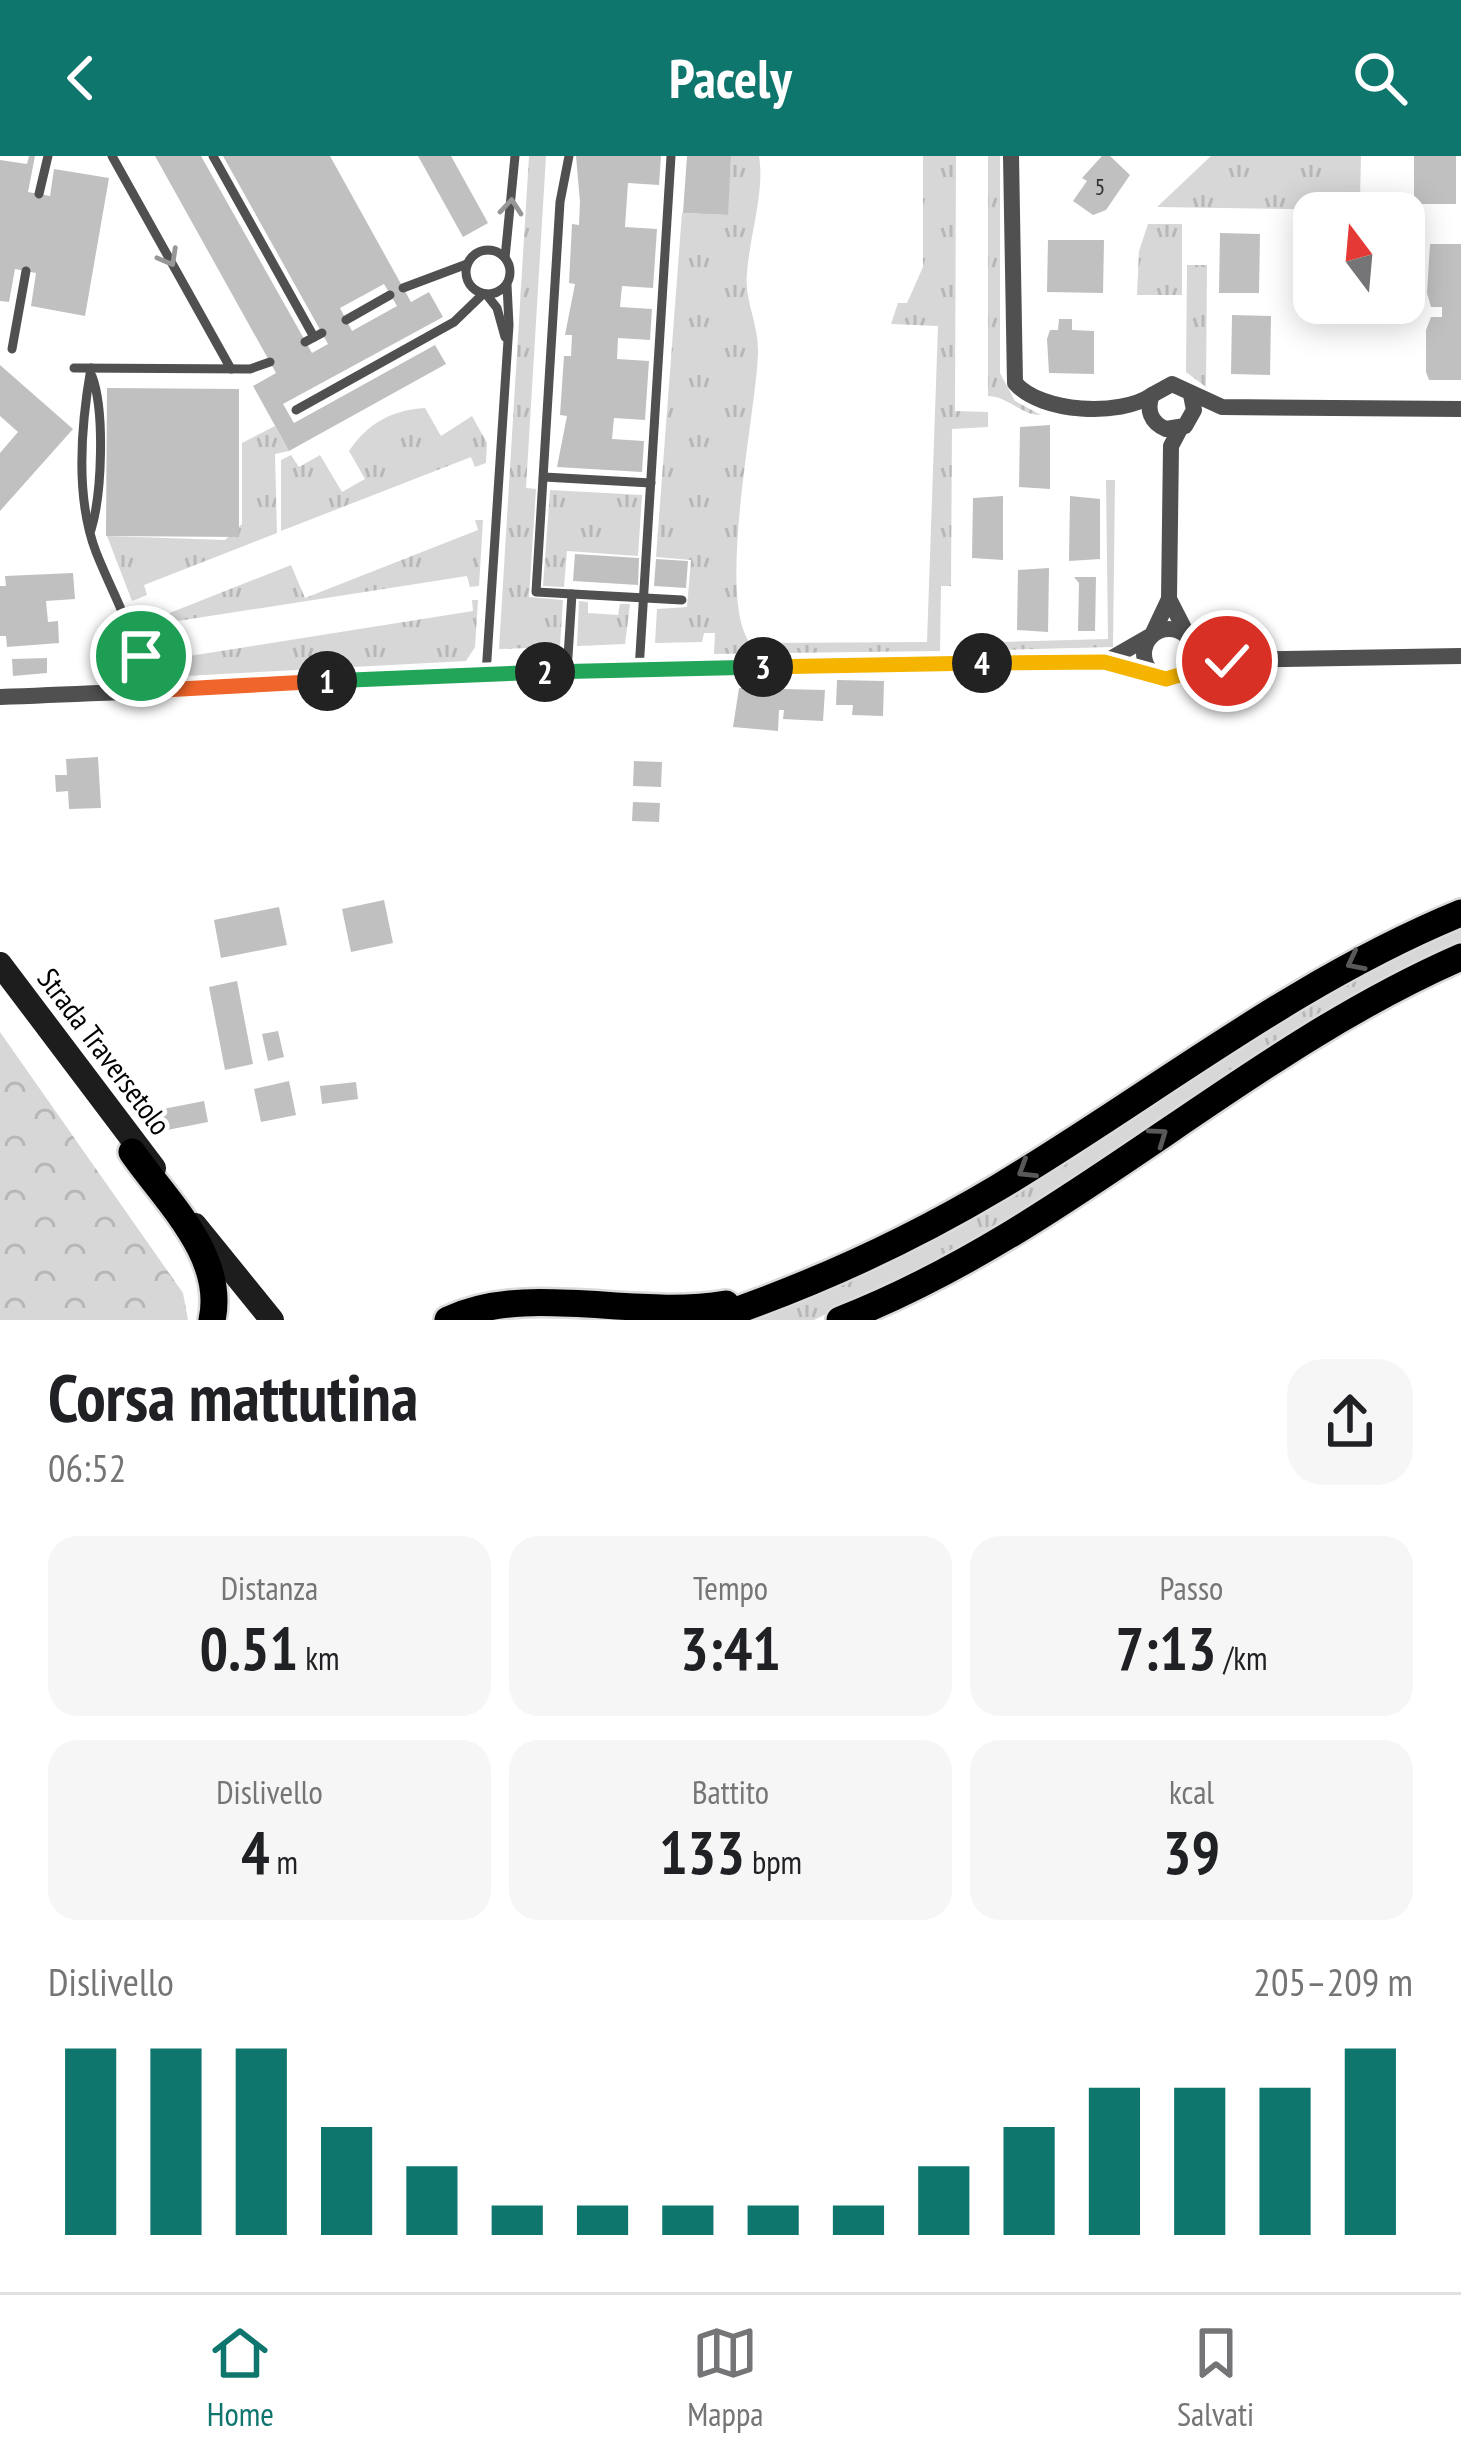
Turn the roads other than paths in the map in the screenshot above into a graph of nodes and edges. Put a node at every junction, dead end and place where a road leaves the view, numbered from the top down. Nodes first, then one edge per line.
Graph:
1 (48, 156) edge
2 (112, 156) edge
3 (213, 156) edge
4 (515, 156) edge
5 (569, 156) edge
6 (670, 156) edge
7 (1011, 156) edge
8 (39, 194) dead end
9 (505, 258) junction
10 (467, 264) junction
11 (26, 271) dead end
12 (439, 273) junction
13 (467, 280) junction
14 (507, 285) junction
15 (403, 288) dead end
16 (485, 294) junction
17 (391, 295) dead end
18 (346, 320) dead end
19 (314, 337) dead end
20 (505, 338) junction
21 (12, 349) dead end
22 (270, 362) dead end
23 (74, 368) dead end
24 (91, 368) junction
25 (231, 369) junction
26 (1152, 395) junction
27 (1191, 395) junction
28 (1131, 406) junction
29 (1222, 407) junction
30 (296, 410) dead end
31 (1461, 410) edge
32 (1155, 421) junction
33 (1186, 422) junction
34 (1172, 446) junction
35 (544, 477) junction
36 (651, 483) junction
37 (572, 594) junction
38 (644, 598) junction
39 (1169, 599) junction
40 (682, 600) dead end
41 (1152, 635) junction
42 (1189, 638) junction
43 (1461, 656) edge
44 (1241, 660) junction
45 (1104, 662) junction
46 (639, 670) junction
47 (1189, 670) junction
48 (567, 672) junction
49 (486, 674) junction
50 (1158, 676) junction
51 (144, 691) junction
52 (0, 697) edge
53 (1461, 913) edge
54 (1461, 957) edge
55 (0, 964) edge
56 (0, 981) edge
57 (132, 1152) junction
58 (159, 1176) junction
59 (861, 1260) junction
60 (940, 1275) junction
61 (274, 1317) edge
62 (212, 1320) edge
63 (448, 1320) edge
64 (709, 1320) edge
65 (840, 1320) edge
66 (873, 1320) edge

1 - 8 lane
2 -> 25 lane
3 - 19 lane
9 -> 4 lane
5 - 35 lane
6 - 36 lane
7 - 28 street
9 - 10 lane
9 - 14 lane
10 - 12 lane
10 - 13 lane
11 - 21 lane
12 - 13 lane
12 - 15 lane
13 - 16 lane
14 - 16 lane
14 - 20 lane
16 - 20 lane
16 - 30 lane
17 - 18 lane
20 - 49 lane
22 - 25 lane
23 - 24 lane
24 - 25 lane
24 - 51 lane
26 - 27 street
26 - 28 street
26 - 32 street
27 - 29 street
27 - 33 street
28 - 32 street
29 - 31 street
29 - 33 street
32 - 33 street
32 - 34 street
33 - 34 street
34 - 39 street
35 - 36 lane
35 - 37 lane
36 - 38 lane
37 - 38 lane
37 - 48 lane
38 - 40 lane
38 - 46 lane
39 - 41 street
39 - 42 street
41 - 42 street
41 - 45 street
41 - 50 street
42 - 44 street
42 - 47 street
43 - 44 street
44 - 47 street
45 - 46 street
45 - 50 street
46 - 48 street
47 - 50 street
48 - 49 street
49 - 51 street
51 - 52 street
53 -> 59 highway
60 -> 54 highway
55 - 58 main road, Strada Traversetolo
56 - 57 main road, Strada Traversetolo
57 - 58 main road, Strada Traversetolo
57 - 62 highway
58 - 61 main road, Strada Traversetolo
59 - 63 highway
59 - 64 highway
60 - 65 highway
60 - 66 highway

